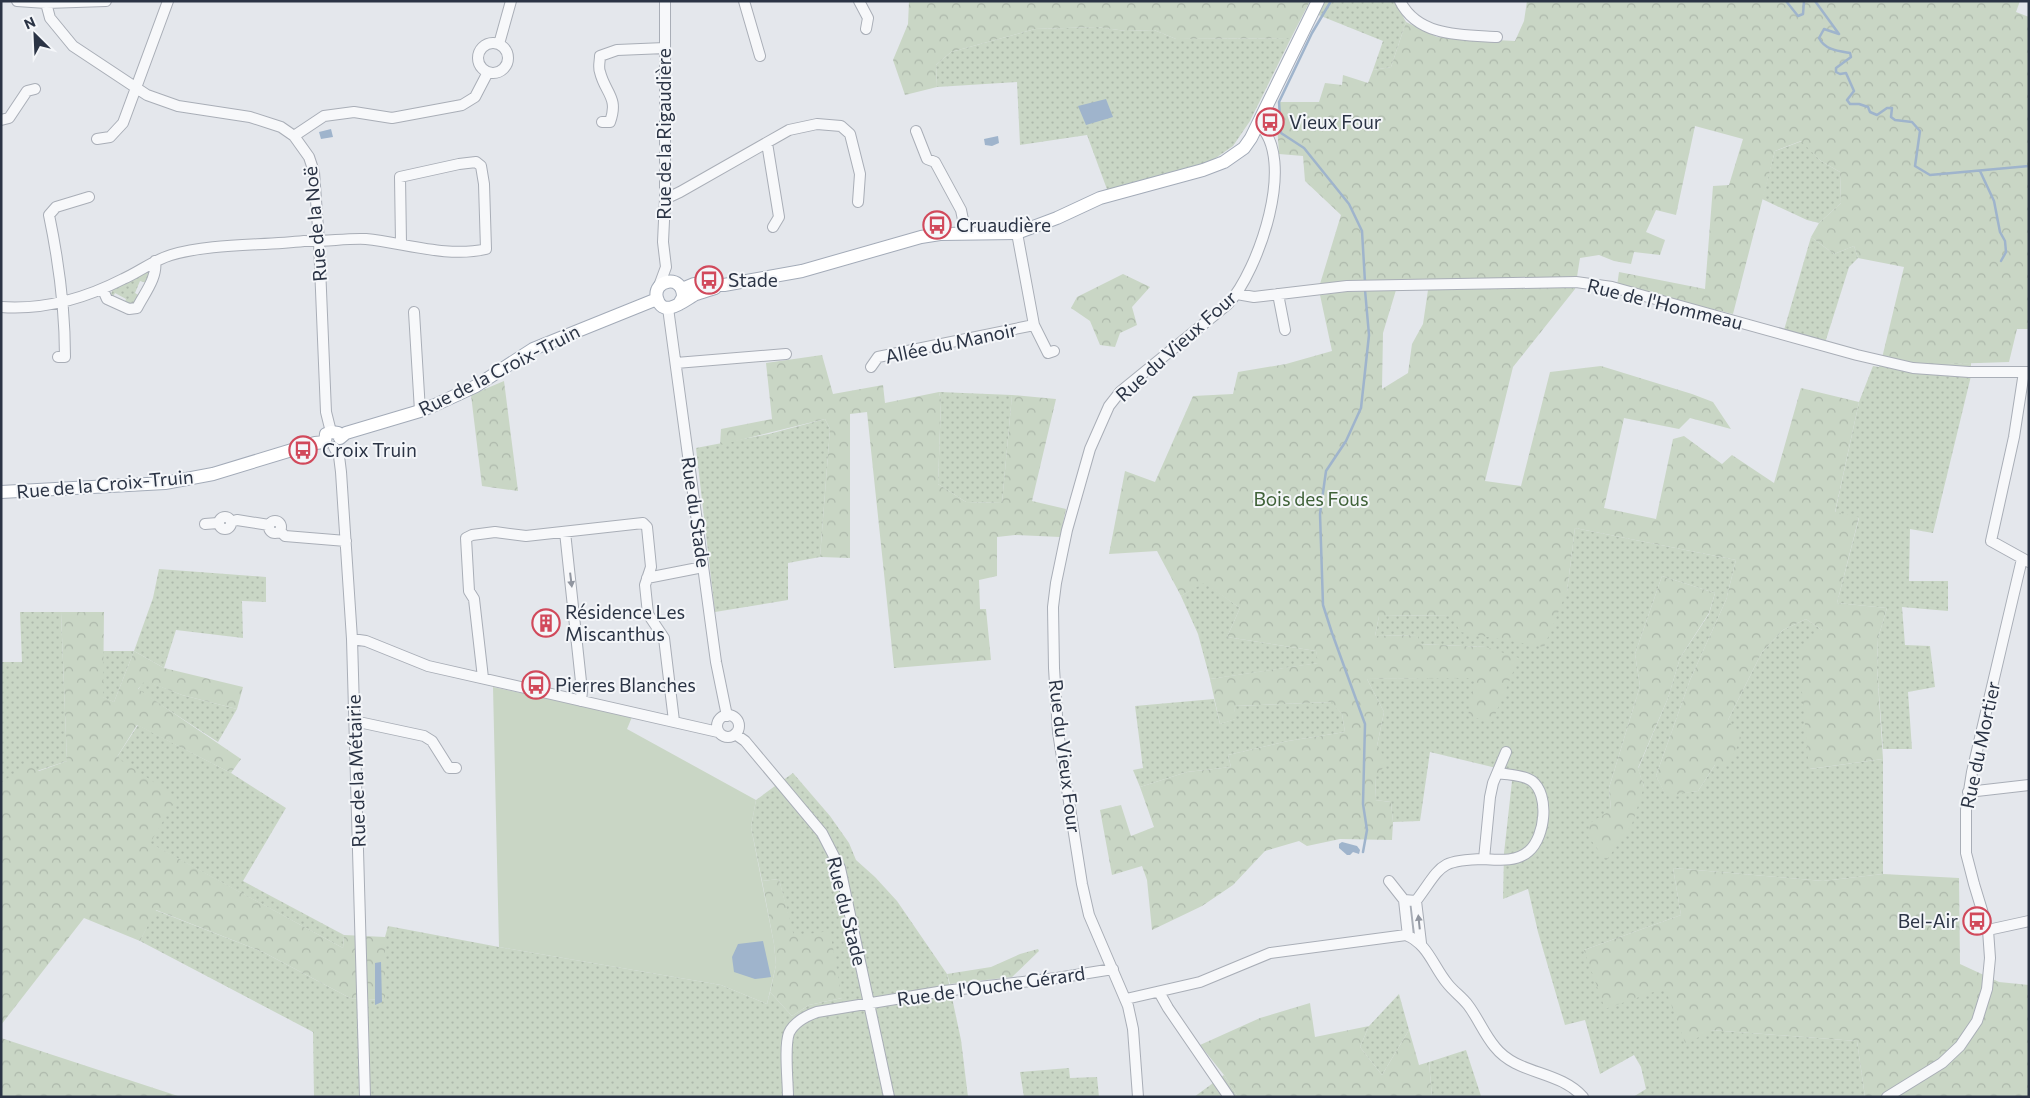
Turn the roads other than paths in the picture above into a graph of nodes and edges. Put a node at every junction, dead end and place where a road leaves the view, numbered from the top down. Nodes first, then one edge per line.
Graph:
1 (17, 1) edge
2 (106, 1) edge
3 (168, 1) edge
4 (511, 1) edge
5 (665, 1) edge
6 (744, 1) edge
7 (859, 1) edge
8 (1318, 1) edge
9 (1400, 1) edge
10 (46, 3) junction
11 (866, 29) dead end
12 (1497, 37) dead end
13 (499, 44) junction
14 (665, 48) junction
15 (760, 56) dead end
16 (488, 72) junction
17 (35, 89) dead end
18 (137, 89) junction
19 (1, 120) edge
20 (602, 122) dead end
21 (1258, 124) junction
22 (916, 131) dead end
23 (294, 136) junction
24 (98, 138) dead end
25 (767, 143) junction
26 (89, 197) dead end
27 (665, 198) junction
28 (858, 202) dead end
29 (773, 227) dead end
30 (1017, 233) junction
31 (966, 234) junction
32 (319, 242) junction
33 (401, 243) junction
34 (155, 261) junction
35 (666, 267) junction
36 (677, 285) junction
37 (724, 285) junction
38 (102, 290) junction
39 (658, 292) junction
40 (1237, 294) junction
41 (1278, 294) junction
42 (63, 301) junction
43 (674, 306) junction
44 (1, 307) edge
45 (414, 312) dead end
46 (1034, 325) junction
47 (1285, 330) dead end
48 (1054, 351) dead end
49 (786, 354) dead end
50 (58, 358) dead end
51 (676, 363) junction
52 (871, 367) dead end
53 (2026, 372) edge
54 (420, 411) junction
55 (332, 440) junction
56 (1, 492) edge
57 (205, 524) dead end
58 (565, 532) junction
59 (346, 541) junction
60 (2025, 560) edge
61 (703, 567) junction
62 (647, 578) junction
63 (352, 639) junction
64 (482, 678) junction
65 (581, 701) junction
66 (727, 716) junction
67 (354, 721) junction
68 (674, 722) junction
69 (718, 732) junction
70 (735, 734) junction
71 (1506, 752) dead end
72 (456, 768) dead end
73 (1499, 773) junction
74 (2029, 786) edge
75 (1968, 792) junction
76 (1484, 859) junction
77 (1389, 881) dead end
78 (1404, 900) junction
79 (1416, 901) junction
80 (2029, 921) edge
81 (1988, 930) junction
82 (1408, 936) junction
83 (1421, 943) junction
84 (1113, 969) junction
85 (1159, 992) junction
86 (1126, 999) junction
87 (869, 1003) junction
88 (365, 1097) edge
89 (788, 1097) edge
90 (889, 1097) edge
91 (1138, 1097) edge
92 (1229, 1097) edge
93 (1583, 1097) edge
94 (1887, 1097) edge

1 - 10 street
2 - 10 street
3 - 18 street
4 - 13 street
5 - 14 street, Rue de la Rigaudière
6 - 15 street
7 - 11 street
8 - 21 main road
9 - 12 street
10 - 18 street, Rue de la Noë
13 - 16 street
13 - 16 street
14 - 20 street
14 - 27 street, Rue de la Rigaudière
16 - 23 street
17 - 19 street
18 - 23 street, Rue de la Noë
18 - 24 street
21 - 30 main road
21 - 40 street, Rue du Vieux Four
22 - 31 street
23 - 32 street, Rue de la Noë
25 - 27 street
25 - 28 street
25 - 29 street
26 - 42 street
27 - 35 street, Rue de la Rigaudière
30 - 31 main road
30 - 46 street, Allée du Manoir
31 - 37 main road
32 - 33 street
32 - 34 street
32 - 55 street, Rue de la Noë
33 - 33 street
34 - 38 street
34 - 38 street
35 - 36 street, Rue de la Rigaudière
35 - 39 street, Rue de la Rigaudière
36 - 37 main road
36 - 39 main road
36 - 43 main road
37 - 43 main road
38 - 42 street
39 - 43 main road
39 - 54 main road, Rue de la Croix-Truin
40 - 41 street, Rue de l'Hommeau
40 - 84 street, Rue du Vieux Four
41 - 47 street
41 - 53 street, Rue de l'Hommeau
42 - 44 street
42 - 50 street
43 - 51 street, Rue du Stade
45 - 54 street
46 - 48 street, Allée du Manoir
46 - 52 street, Allée du Manoir
49 - 51 street
51 - 61 street, Rue du Stade
53 - 60 street
54 - 55 main road, Rue de la Croix-Truin
55 - 56 main road, Rue de la Croix-Truin
55 - 59 street, Rue de la Métairie
57 - 59 street
58 - 62 street
58 - 64 street
58 -> 65 street
59 - 63 street, Rue de la Métairie
60 - 75 street, Rue du Mortier
61 - 62 street
61 - 66 street, Rue du Stade
62 - 68 street
63 - 64 street
63 - 67 street, Rue de la Métairie
64 - 65 street
65 - 68 street
66 - 69 street
66 - 70 street
67 - 72 street
67 - 88 street, Rue de la Métairie
68 - 69 street
69 - 70 street
70 - 87 street, Rue du Stade
71 - 73 street
73 - 76 street
73 - 76 street
74 - 75 street
75 - 81 street, Rue du Mortier
76 - 79 street
77 - 78 street
78 - 79 street
78 - 82 street
83 -> 79 street
80 - 81 street
81 - 94 street, Rue du Mortier
82 - 83 street
82 - 85 street
83 - 93 street
84 - 86 street, Rue du Vieux Four
84 - 87 street, Rue de l'Ouche Gérard
85 - 86 street
85 - 92 street
86 - 91 street, Rue du Vieux Four
87 - 89 street, Rue de l'Ouche Gérard
87 - 90 street, Rue du Stade

